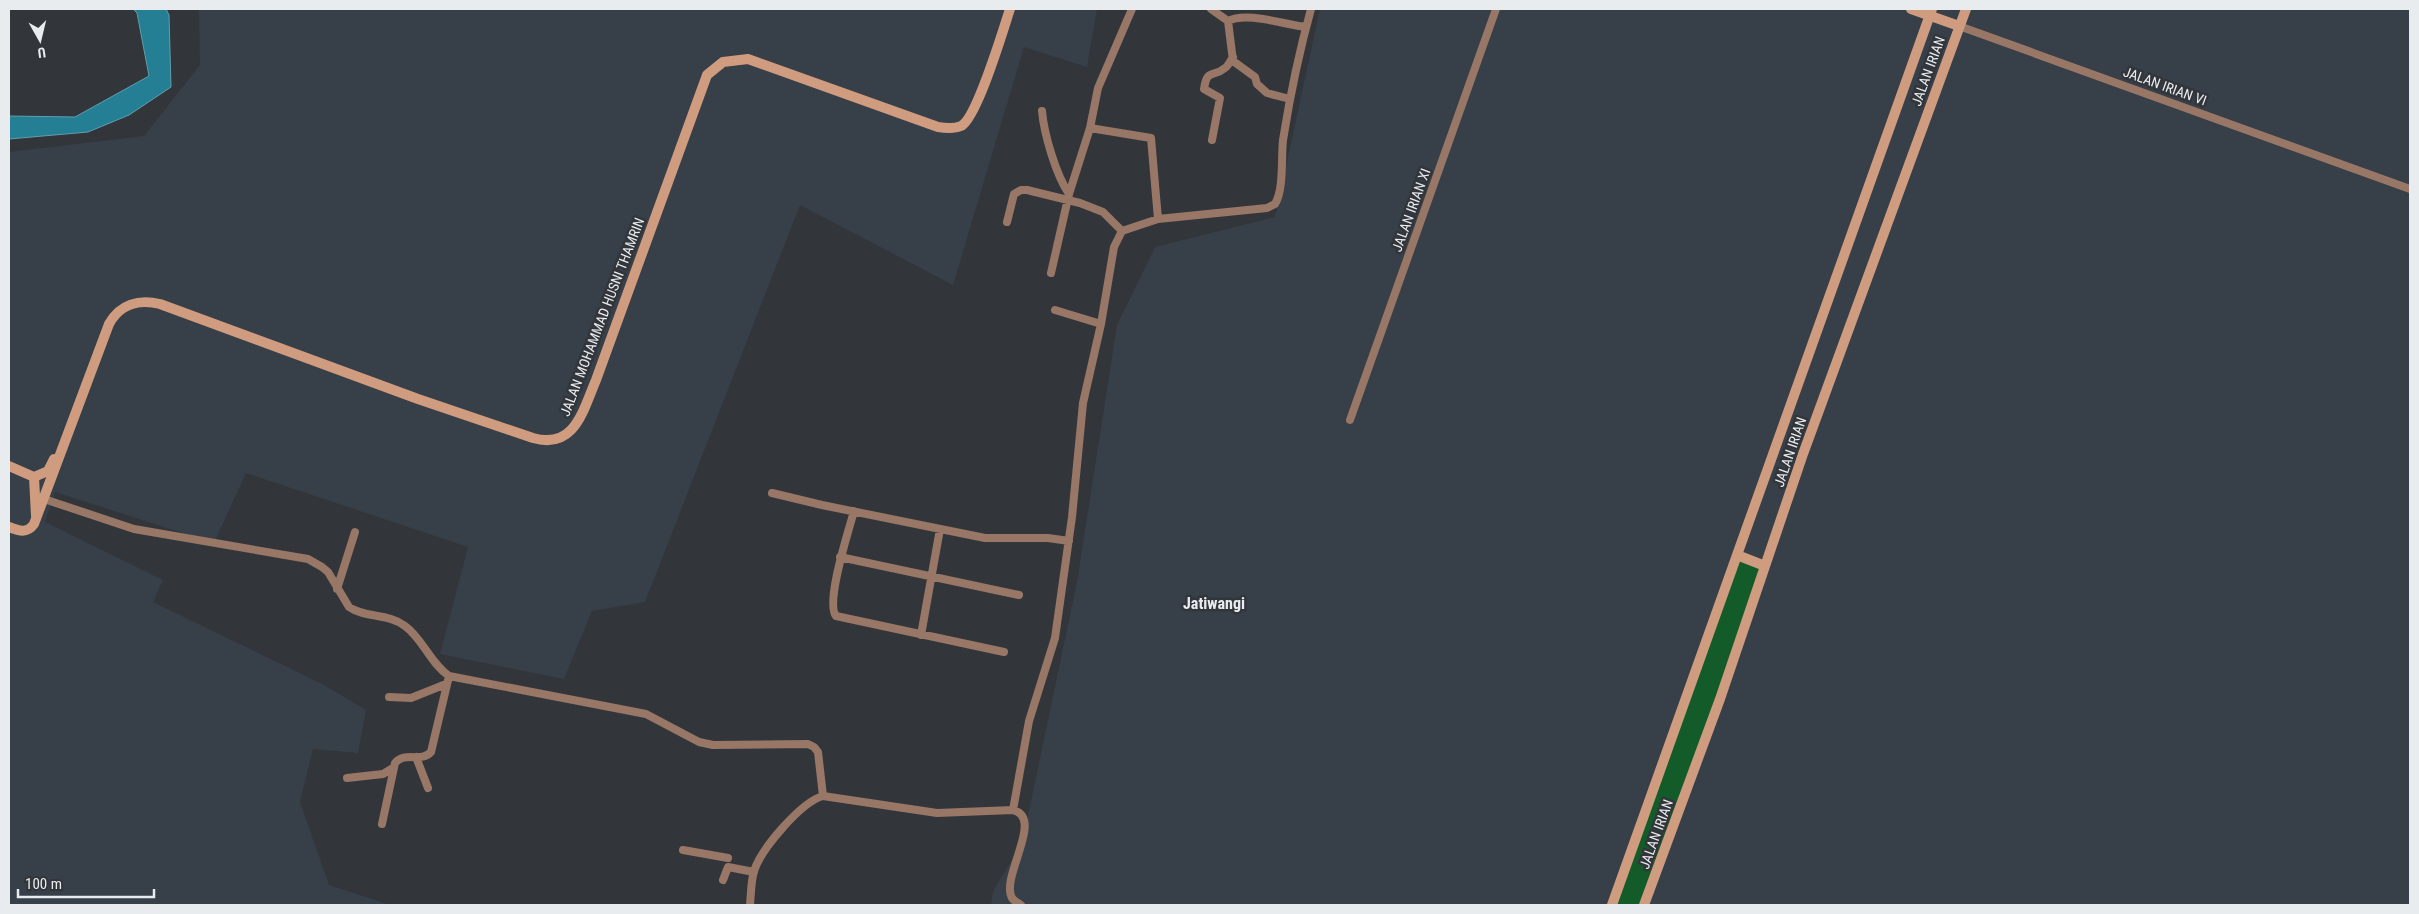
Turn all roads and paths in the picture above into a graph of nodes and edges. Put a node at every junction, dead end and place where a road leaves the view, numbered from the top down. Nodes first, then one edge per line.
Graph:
1 (1010, 9) edge
2 (1132, 9) edge
3 (1211, 9) edge
4 (1312, 9) edge
5 (1496, 9) edge
6 (1911, 9) edge
7 (1966, 9) edge
8 (1931, 12) edge
9 (1228, 21) junction
10 (1959, 26) junction
11 (1306, 27) junction
12 (1233, 57) junction
13 (1290, 99) junction
14 (1042, 111) dead end
15 (1090, 128) junction
16 (1212, 140) dead end
17 (2410, 189) edge
18 (1069, 197) junction
19 (1158, 219) junction
20 (1007, 222) dead end
21 (1122, 231) junction
22 (1051, 273) dead end
23 (1055, 310) dead end
24 (1101, 324) junction
25 (92, 369) junction
26 (1350, 420) dead end
27 (9, 466) edge
28 (34, 477) junction
29 (772, 493) dead end
30 (44, 499) junction
31 (854, 511) junction
32 (36, 521) junction
33 (9, 527) edge
34 (940, 529) junction
35 (356, 532) dead end
36 (1068, 541) junction
37 (1737, 555) junction
38 (840, 557) junction
39 (1765, 566) junction
40 (932, 577) junction
41 (337, 589) junction
42 (1019, 595) dead end
43 (921, 635) junction
44 (1004, 652) dead end
45 (449, 676) junction
46 (446, 684) junction
47 (389, 697) dead end
48 (416, 757) junction
49 (394, 768) junction
50 (347, 778) dead end
51 (428, 788) dead end
52 (823, 796) junction
53 (1013, 810) junction
54 (382, 824) dead end
55 (684, 850) dead end
56 (728, 867) junction
57 (754, 872) junction
58 (723, 880) dead end
59 (750, 905) edge
60 (1021, 905) edge
61 (1612, 905) edge
62 (1644, 905) edge

1 - 25 street, JALAN MOHAMMAD HUSNI THAMRIN
2 - 15 street
3 - 9 street
4 - 11 street
5 - 26 street, JALAN IRIAN XI
6 - 8 street, JALAN IRIAN VI
7 - 10 street, JALAN IRIAN
8 - 10 street, JALAN IRIAN VI
8 - 37 street, JALAN IRIAN
9 - 11 street
9 - 12 street
10 - 17 street, JALAN IRIAN VI
10 - 39 street, JALAN IRIAN
11 - 13 street
12 - 13 street
12 - 16 street
13 - 19 street
14 - 18 street
15 - 18 street
15 - 19 street
18 - 20 street
18 - 21 street
18 - 22 street
19 - 21 street
21 - 24 street
23 - 24 street
24 - 36 street
25 - 28 street, JALAN MOHAMMAD HUSNI THAMRIN
25 - 30 street, JALAN MOHAMMAD HUSNI THAMRIN
27 - 28 street
28 - 32 street
29 - 31 street
30 - 32 street, JALAN MOHAMMAD HUSNI THAMRIN
30 - 41 street
31 - 34 street
31 - 38 street
32 - 33 street
34 - 36 street
34 - 40 street
35 - 41 street
36 - 53 street
37 - 39 street
37 - 61 street, JALAN IRIAN
38 - 40 street
38 - 43 street
39 - 62 street, JALAN IRIAN
40 - 42 street
40 - 43 street
41 - 45 street
43 - 44 street
45 - 46 street
45 - 52 street
46 - 47 street
46 - 48 street
48 - 49 street
48 - 51 street
49 - 50 street
49 - 54 street
52 - 53 street
52 - 57 street
53 - 60 street
55 - 56 street
56 - 57 street
56 - 58 street
57 - 59 street

